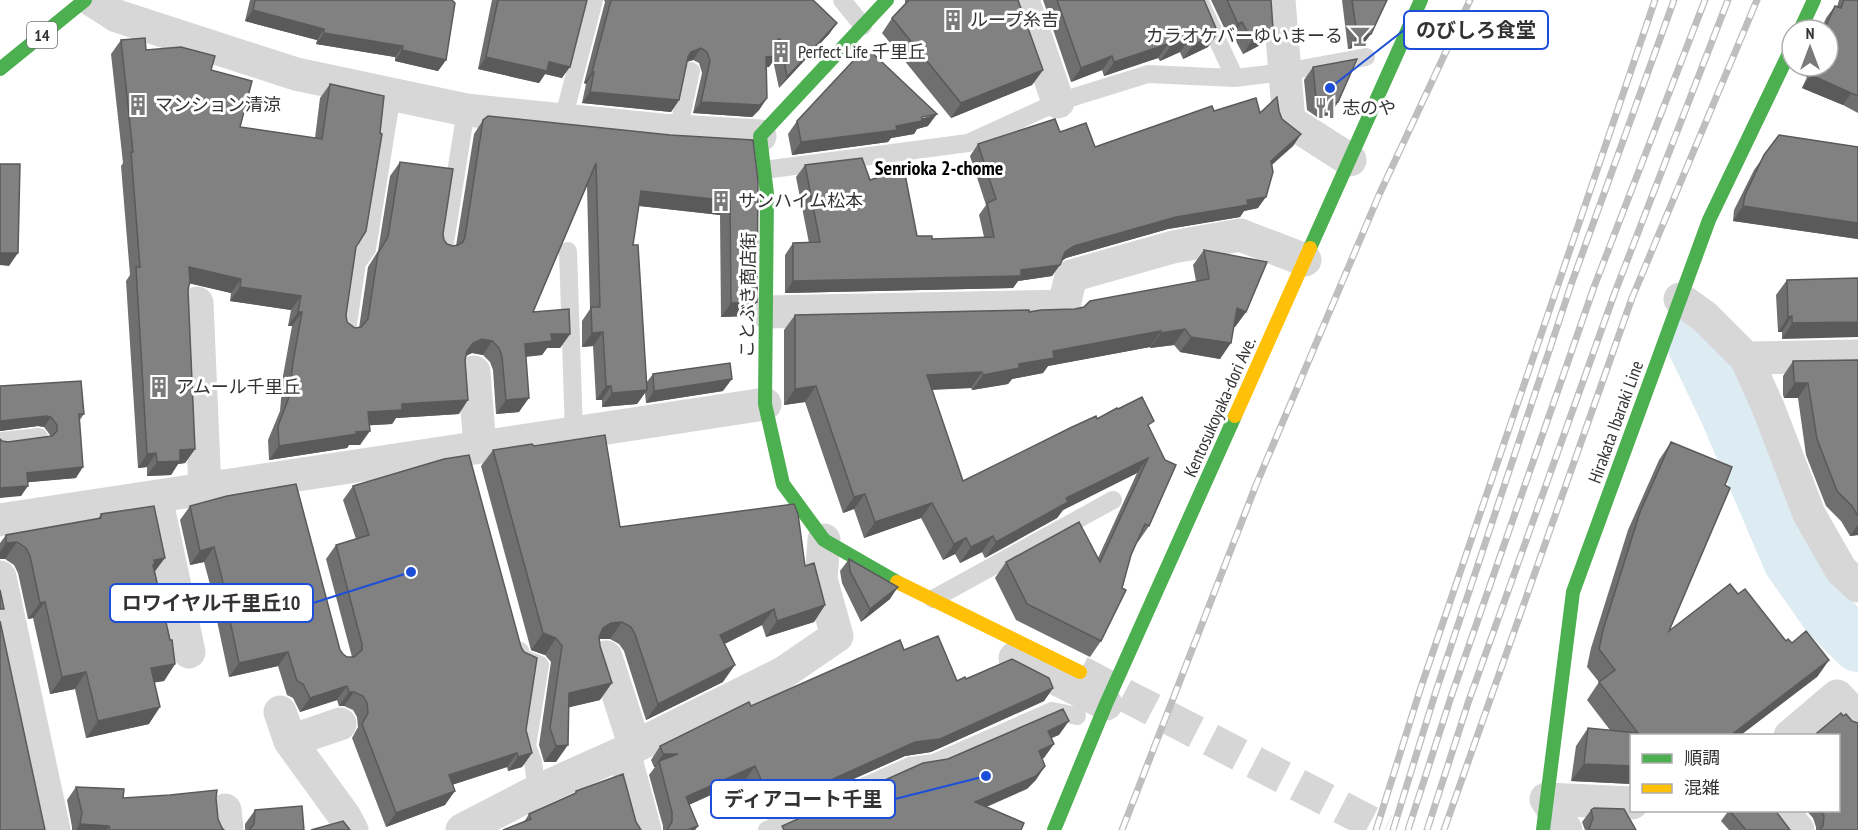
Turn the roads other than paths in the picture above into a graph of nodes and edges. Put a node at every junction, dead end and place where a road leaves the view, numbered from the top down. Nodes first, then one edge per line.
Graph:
1 (85, 0) edge
2 (92, 0) edge
3 (594, 0) edge
4 (842, 0) edge
5 (887, 0) edge
6 (1023, 0) edge
7 (1199, 0) edge
8 (1279, 0) edge
9 (1421, 0) edge
10 (1814, 0) edge
11 (1806, 18) edge
12 (863, 26) junction
13 (1366, 57) dead end
14 (0, 69) edge
15 (691, 71) dead end
16 (1780, 71) edge
17 (1285, 72) junction
18 (1235, 78) junction
19 (392, 94) junction
20 (1058, 102) junction
21 (466, 110) junction
22 (563, 120) junction
23 (678, 131) junction
24 (760, 136) junction
25 (1350, 160) junction
26 (764, 170) junction
27 (444, 249) edge
28 (568, 251) edge
29 (1305, 260) junction
30 (1680, 299) junction
31 (197, 303) dead end
32 (766, 312) junction
33 (347, 331) edge
34 (1858, 356) edge
35 (1746, 358) junction
36 (474, 372) dead end
37 (765, 404) junction
38 (574, 433) junction
39 (39, 437) edge
40 (0, 441) edge
41 (472, 456) junction
42 (206, 490) junction
43 (156, 497) junction
44 (1113, 500) dead end
45 (0, 520) edge
46 (824, 540) junction
47 (0, 577) edge
48 (899, 583) junction
49 (1858, 586) edge
50 (933, 599) junction
51 (516, 636) edge
52 (189, 652) dead end
53 (606, 657) edge
54 (1080, 672) tunnel mouth
55 (1091, 710) junction
56 (1858, 718) edge
57 (340, 724) dead end
58 (1791, 734) edge
59 (629, 749) junction
60 (537, 791) junction
61 (1630, 803) edge
62 (1784, 812) edge
63 (1544, 815) edge
64 (54, 830) edge
65 (352, 830) edge
66 (462, 830) edge
67 (645, 830) edge
68 (767, 830) edge
69 (1054, 830) edge
70 (1566, 830) edge
71 (1798, 830) edge

1 - 14 street, 14
2 - 19 street
3 - 22 lane
4 - 12 lane
5 - 12 street
6 - 20 street
7 - 18 lane
8 - 17 street
9 - 25 street, Kentosukoyaka-dori Ave.
10 - 11 street
12 - 24 street
13 - 17 lane
15 - 23 lane
16 - 30 street, Hirakata Ibaraki Line
17 - 18 lane
17 - 25 street
18 - 20 lane
19 - 21 street
19 - 33 lane
20 - 26 lane
21 - 22 street
21 - 27 lane
22 - 23 street
23 - 24 street
24 - 26 street, ことぶき商店街
25 - 29 street, Kentosukoyaka-dori Ave.
26 - 32 street, ことぶき商店街
28 - 38 lane
29 - 32 street
29 - 55 street, Kentosukoyaka-dori Ave.
30 - 35 street
30 - 63 street, Hirakata Ibaraki Line
31 - 42 street
32 - 37 street, ことぶき商店街
34 - 35 street
35 - 49 street
36 - 41 street
37 - 38 street
37 - 46 street, ことぶき商店街
38 - 41 street
39 - 40 lane
41 - 42 street
42 - 43 street
43 - 45 street
43 - 52 street
44 - 50 lane
46 - 48 street, ことぶき商店街
46 - 59 street
47 - 64 street
48 - 50 street, ことぶき商店街
48 - 55 street
50 - 54 street, ことぶき商店街
51 - 60 lane
53 - 59 street
55 - 68 lane
55 - 69 street, Kentosukoyaka-dori Ave.
56 - 58 street
57 - 65 street
59 - 60 street
59 - 67 street
60 - 66 street
61 - 63 street
62 - 71 street
63 - 70 street

